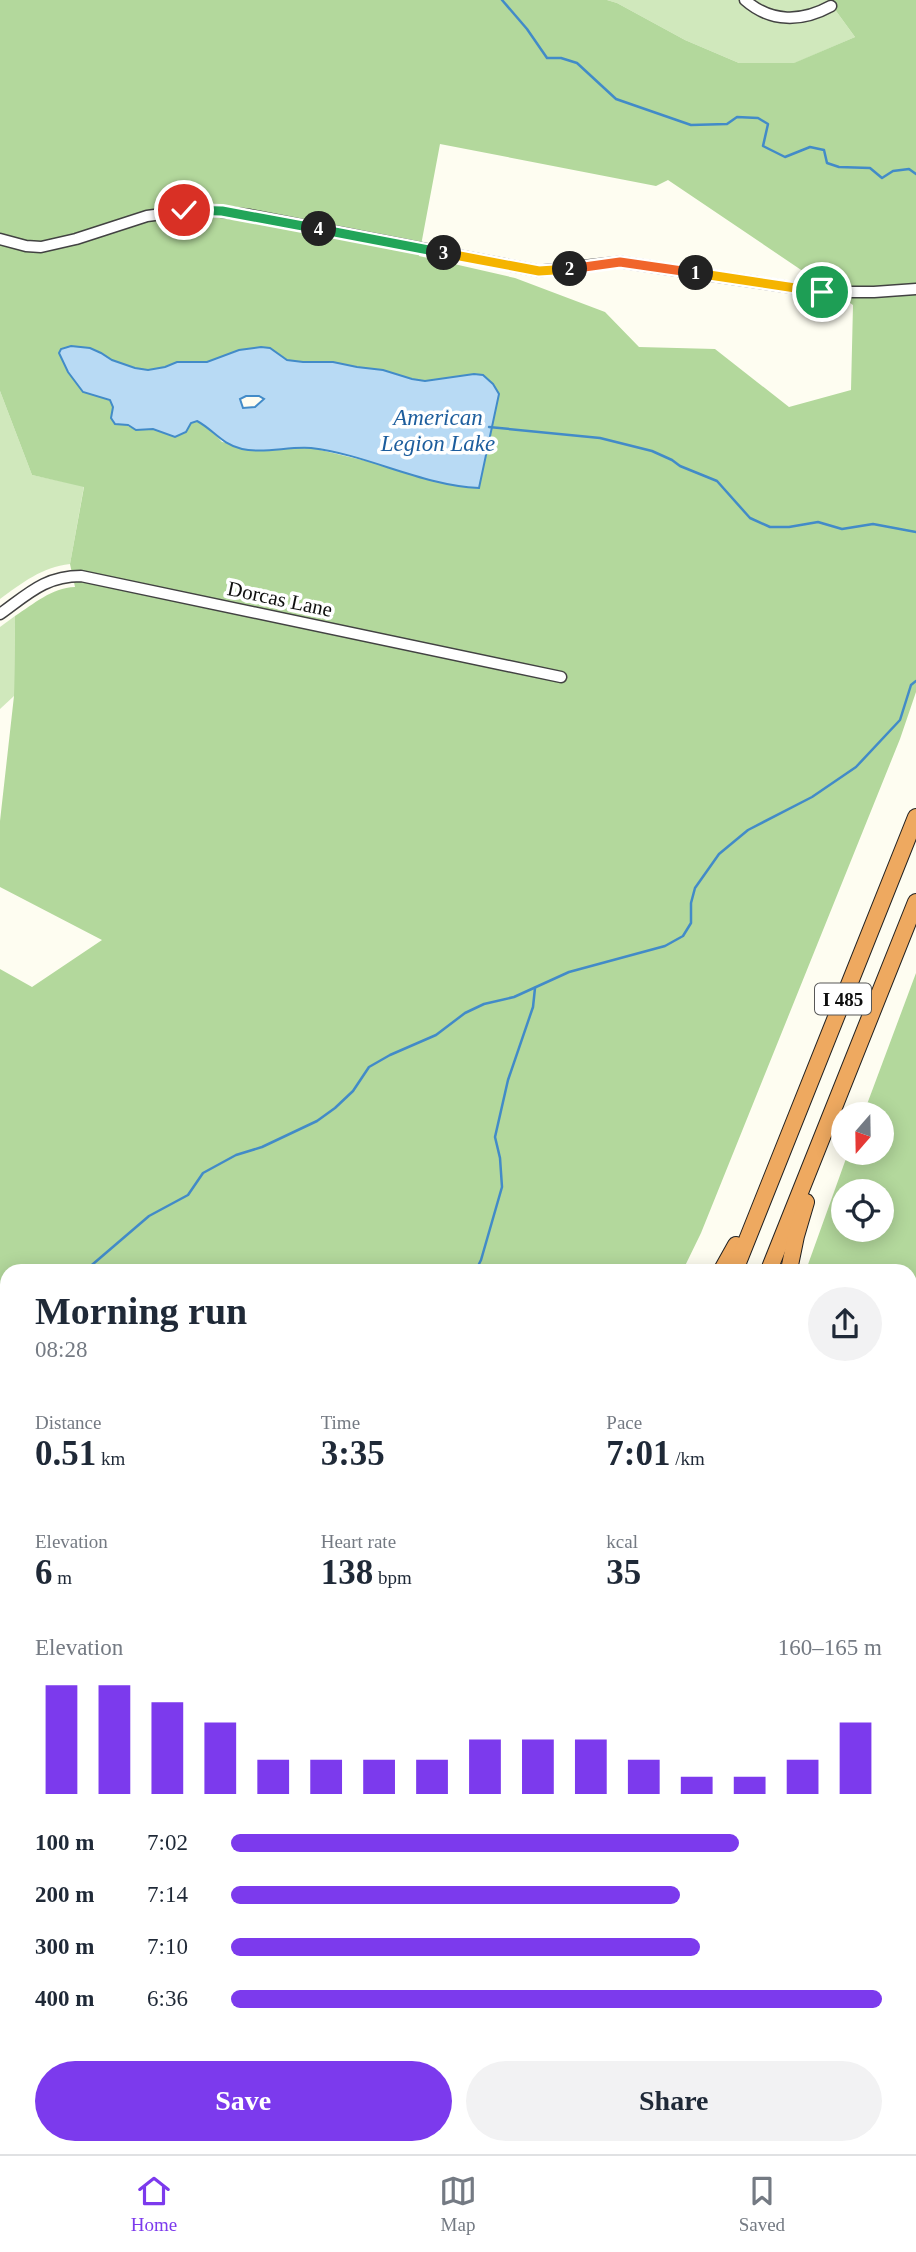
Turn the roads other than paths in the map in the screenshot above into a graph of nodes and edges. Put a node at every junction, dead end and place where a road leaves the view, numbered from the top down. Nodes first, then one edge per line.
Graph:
1 (745, 0) edge
2 (831, 6) dead end
3 (0, 239) edge
4 (916, 289) edge
5 (0, 614) edge
6 (561, 677) dead end
7 (916, 817) edge
8 (916, 902) edge
9 (846, 1079) junction
10 (771, 1181) junction
11 (725, 1264) edge
12 (737, 1264) edge
13 (771, 1264) edge
14 (790, 1264) edge

1 - 2 street
3 - 4 street
5 - 6 street, Dorcas Lane
7 - 10 highway, I 485
8 - 9 highway, I 485
9 - 13 highway, I 485
9 - 14 highway
10 - 11 highway
10 - 12 highway, I 485

